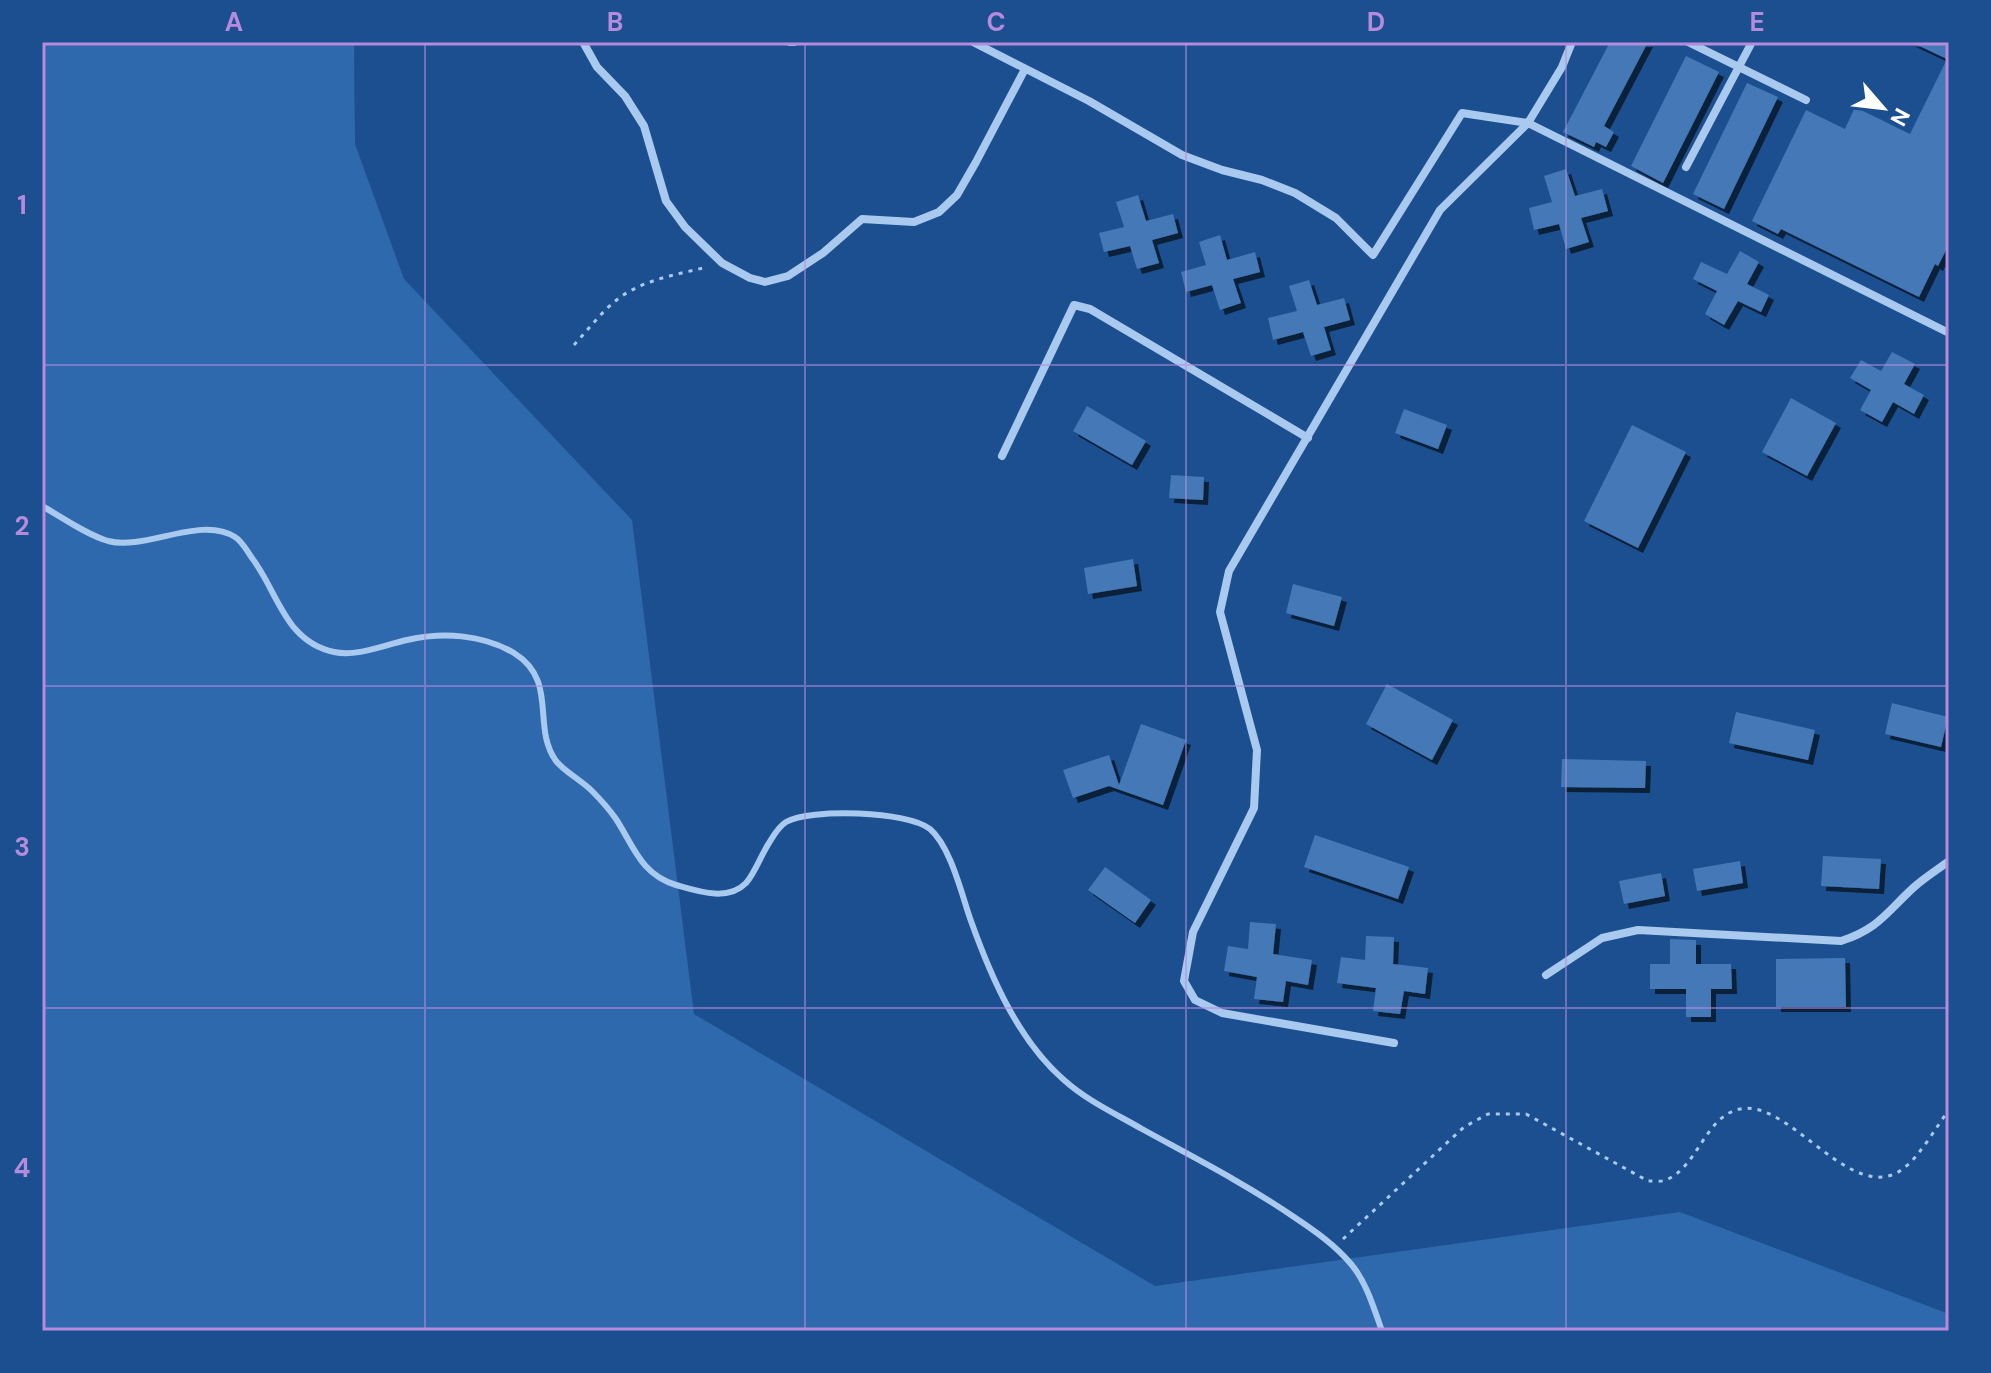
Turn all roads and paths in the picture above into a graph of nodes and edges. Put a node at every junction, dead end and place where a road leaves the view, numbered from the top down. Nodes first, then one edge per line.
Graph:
1 (583, 42) edge
2 (973, 42) edge
3 (1572, 42) edge
4 (1688, 42) edge
5 (1752, 42) edge
6 (1739, 68) junction
7 (1025, 69) junction
8 (1806, 100) dead end
9 (1528, 123) junction
10 (1686, 167) dead end
11 (722, 263) junction
12 (1949, 333) edge
13 (574, 345) dead end
14 (1308, 438) junction
15 (1002, 456) dead end
16 (42, 506) edge
17 (1949, 861) edge
18 (1546, 975) dead end
19 (1394, 1043) dead end
20 (1949, 1110) edge
21 (1334, 1247) junction
22 (1382, 1331) edge

1 - 11 street
2 - 7 street
3 - 9 street
4 - 6 street
5 - 6 street
6 - 8 street
6 - 10 street
7 - 9 street
7 - 11 street
9 - 12 street
9 - 14 street
11 - 13 path
14 - 15 street
14 - 19 street
16 - 21 lane
17 - 18 street
20 - 21 path
21 - 22 lane

